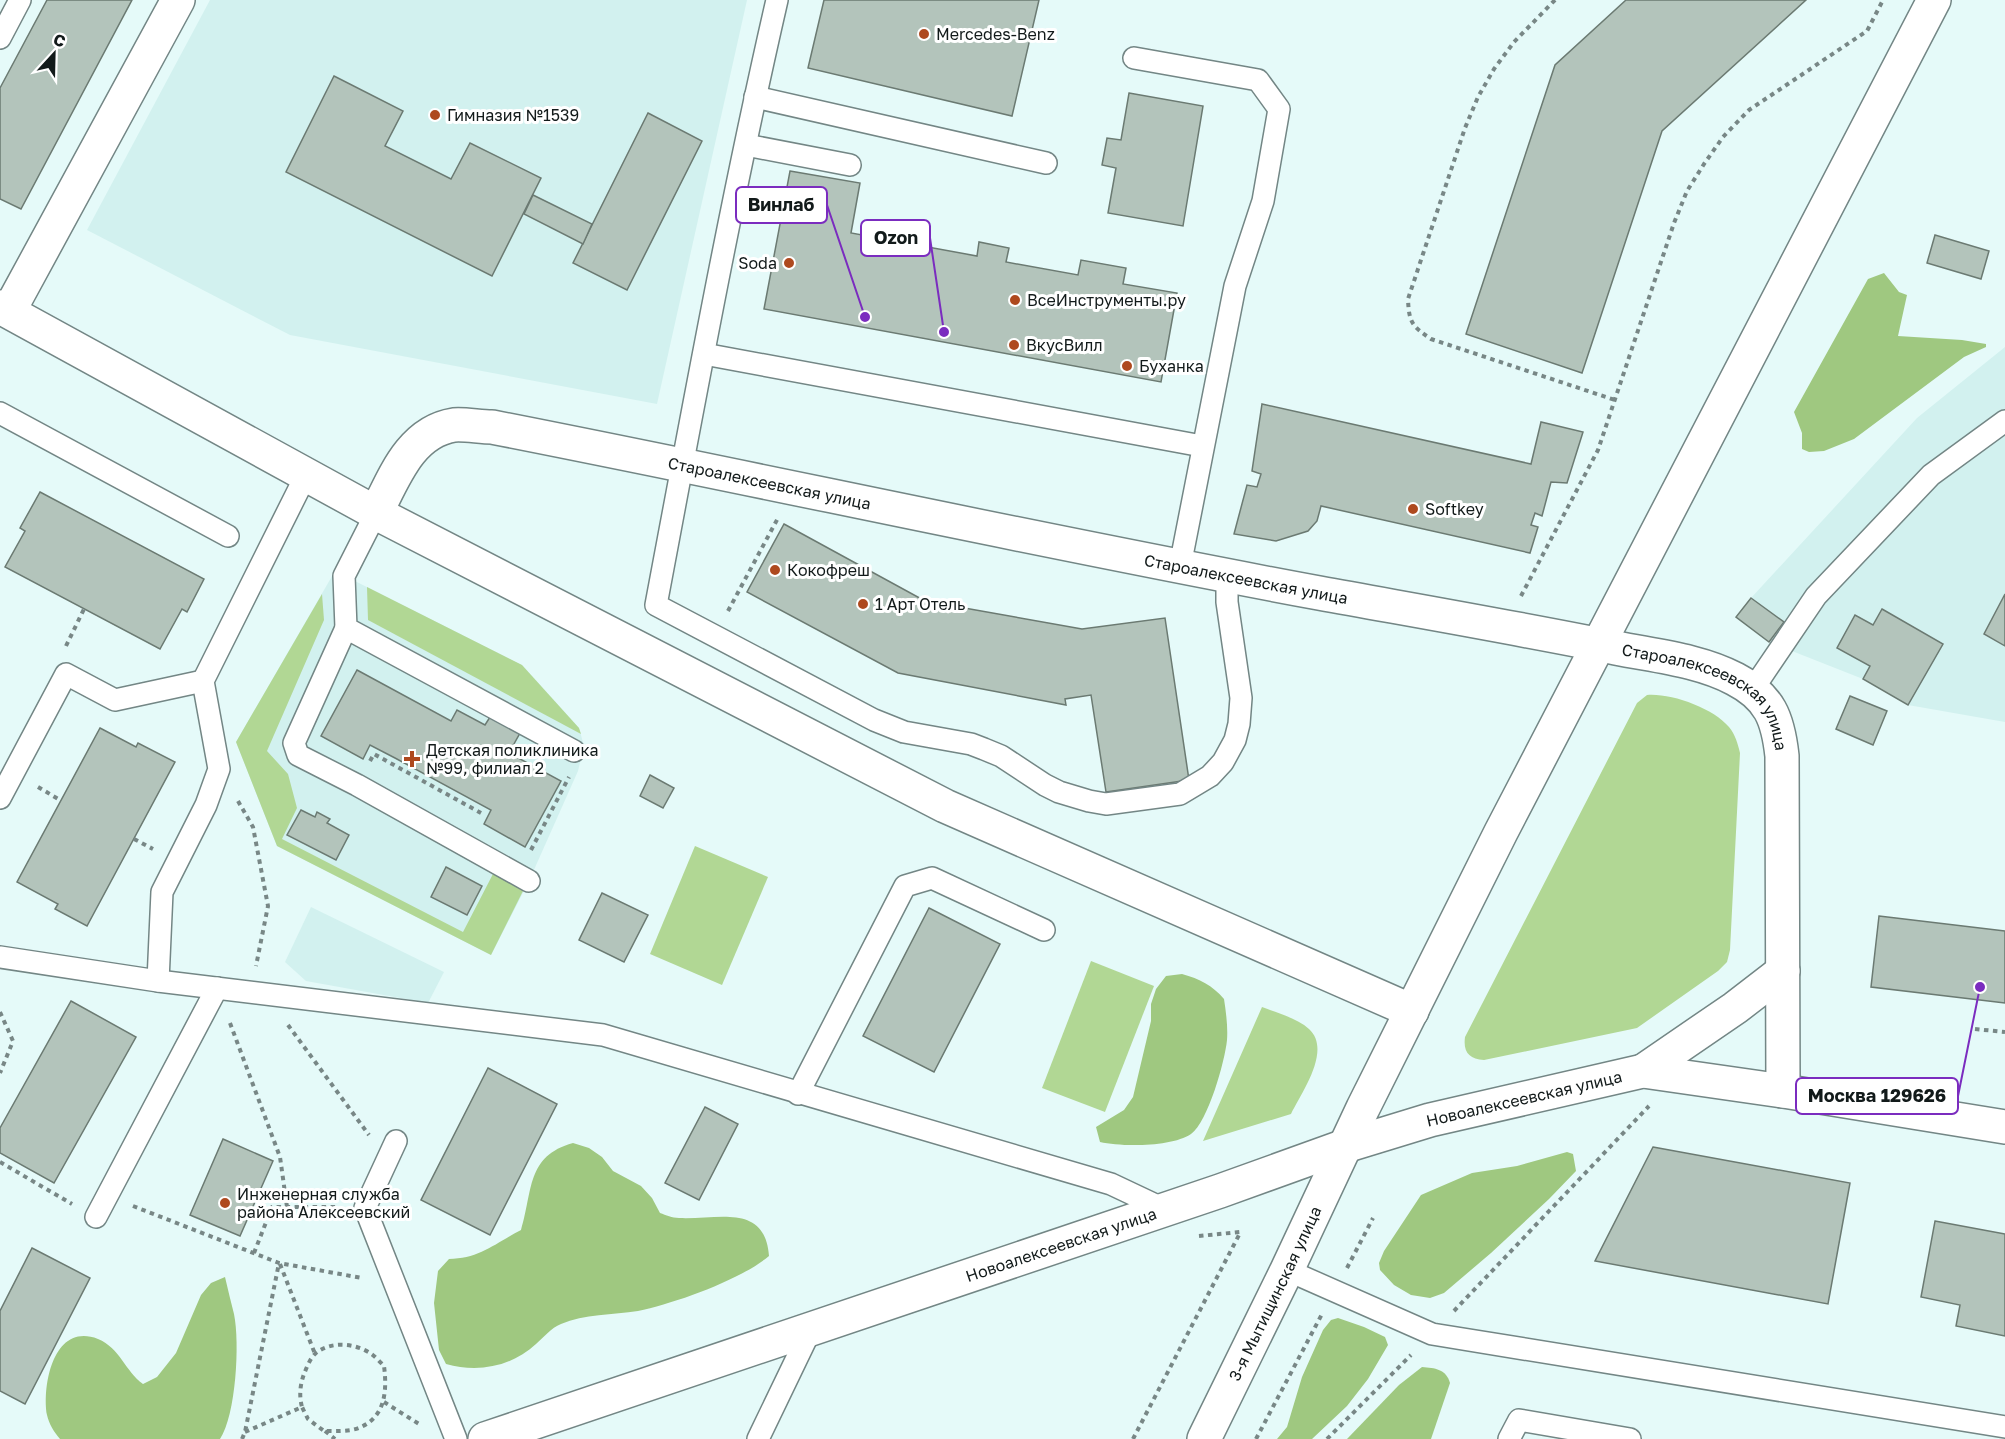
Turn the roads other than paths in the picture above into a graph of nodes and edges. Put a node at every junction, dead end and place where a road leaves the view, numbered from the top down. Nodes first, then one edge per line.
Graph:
1 (20, 0) edge
2 (178, 0) edge
3 (777, 0) edge
4 (1934, 0) edge
5 (0, 38) edge
6 (1134, 58) dead end
7 (755, 97) junction
8 (746, 145) junction
9 (1046, 163) dead end
10 (850, 165) dead end
11 (3, 314) edge
12 (704, 354) junction
13 (0, 413) edge
14 (2005, 421) edge
15 (1202, 446) junction
16 (682, 465) junction
17 (306, 475) junction
18 (376, 513) junction
19 (228, 536) dead end
20 (1180, 566) junction
21 (1227, 576) junction
22 (346, 628) junction
23 (1598, 645) junction
24 (202, 681) junction
25 (1753, 689) junction
26 (574, 751) road end
27 (0, 798) edge
28 (523, 878) road end
29 (1044, 930) dead end
30 (0, 957) edge
31 (1783, 971) junction
32 (158, 981) junction
33 (217, 988) junction
34 (1412, 1011) junction
35 (1643, 1071) junction
36 (1783, 1091) junction
37 (798, 1094) junction
38 (2005, 1127) edge
39 (396, 1141) dead end
40 (1345, 1146) junction
41 (1166, 1210) junction
42 (96, 1217) road end
43 (1287, 1270) junction
44 (811, 1329) junction
45 (2005, 1426) edge
46 (456, 1439) edge
47 (485, 1439) edge
48 (758, 1439) edge
49 (1204, 1439) edge
50 (1509, 1439) edge
51 (1630, 1439) edge

1 - 5 lane
2 - 11 street
3 - 7 lane
4 - 23 street, 3-я Мытищинская улица
6 - 15 lane
7 - 8 lane
7 - 9 lane
8 - 10 lane
8 - 12 lane
11 - 17 street
12 - 15 lane
12 - 16 lane
13 - 19 lane
14 - 25 lane
15 - 20 lane
16 - 18 street, Староалексеевская улица
16 - 20 street, Староалексеевская улица
16 - 21 lane
17 - 18 street
17 - 24 lane
18 - 22 lane
18 - 34 street
20 - 21 street, Староалексеевская улица
21 - 23 street, Староалексеевская улица
22 - 26 lane
22 - 28 lane
23 - 25 street, Староалексеевская улица
23 - 34 street, 3-я Мытищинская улица
24 - 27 lane
24 - 32 lane
25 - 31 street, Староалексеевская улица
29 - 37 lane
30 - 32 lane
31 - 35 street, Новоалексеевская улица
31 - 36 street, Староалексеевская улица
32 - 33 lane
33 - 37 lane
33 - 42 lane
34 - 40 street, 3-я Мытищинская улица
35 - 36 street, Новоалексеевская улица
35 - 40 street, Новоалексеевская улица
36 - 38 street, Новоалексеевская улица
37 - 41 lane
39 - 46 lane
40 - 41 street, Новоалексеевская улица
40 - 43 street, 3-я Мытищинская улица
41 - 44 street, Новоалексеевская улица
43 - 45 lane
43 - 49 street, 3-я Мытищинская улица
44 - 47 street, Новоалексеевская улица
44 - 48 lane
50 - 51 lane

